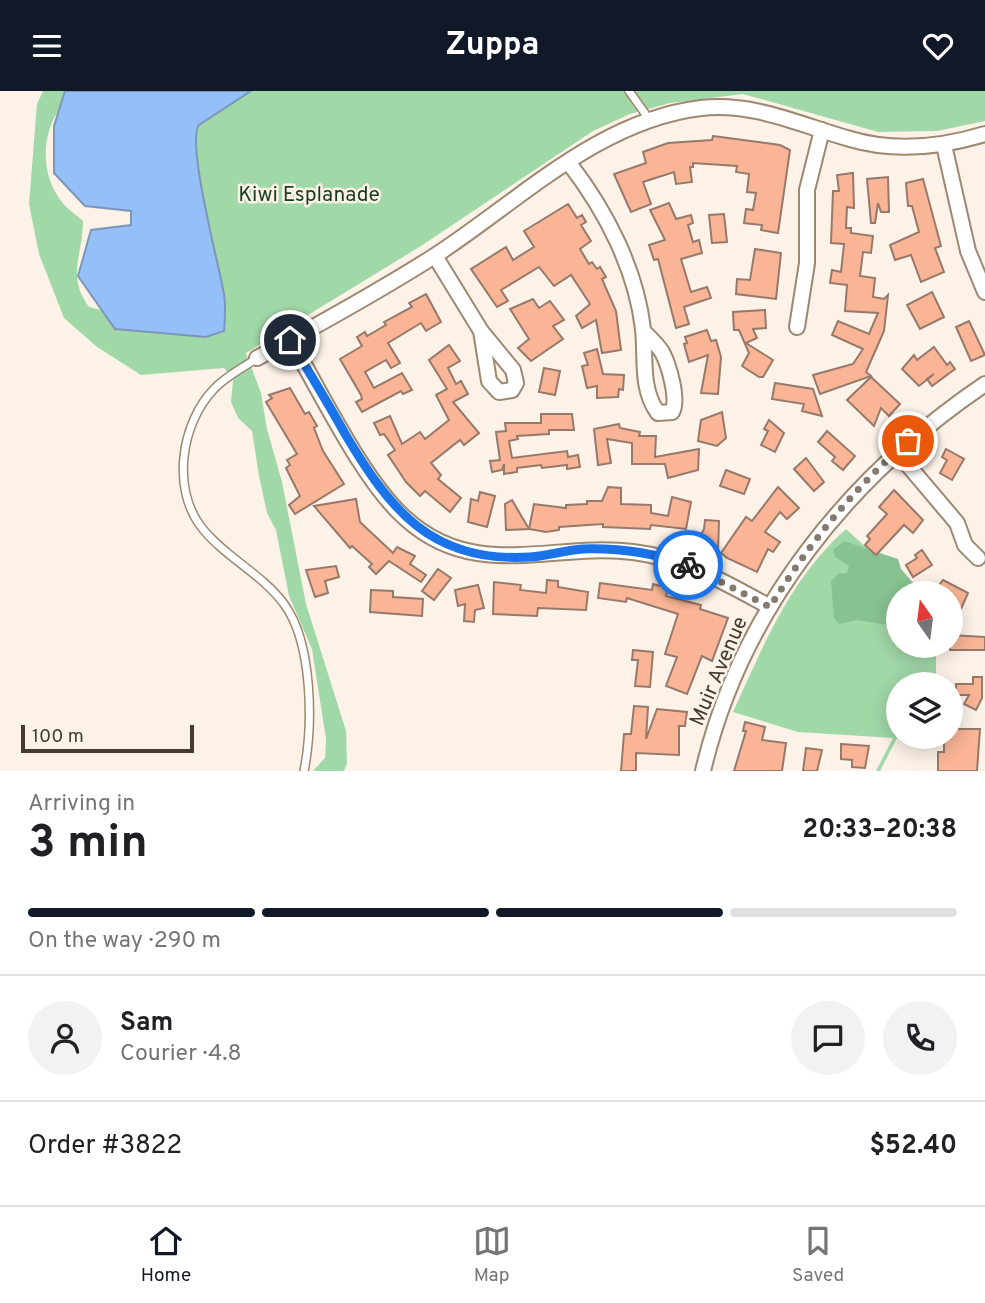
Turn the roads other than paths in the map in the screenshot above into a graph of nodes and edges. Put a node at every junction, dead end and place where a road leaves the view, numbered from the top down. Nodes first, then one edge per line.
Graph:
1 (629, 91) edge
2 (649, 119) junction
3 (822, 130) junction
4 (985, 134) edge
5 (944, 145) junction
6 (569, 163) junction
7 (435, 255) junction
8 (985, 292) edge
9 (797, 327) dead end
10 (481, 331) dead end
11 (643, 331) junction
12 (290, 340) junction
13 (257, 358) joint
14 (985, 384) edge
15 (896, 451) junction
16 (978, 558) dead end
17 (770, 607) junction
18 (304, 771) edge
19 (703, 771) edge

1 - 2 lane
2 - 3 street
2 - 6 street
3 - 5 street
3 - 9 street
4 - 5 street
5 - 8 street
6 - 7 street
6 - 11 street
7 - 10 street
7 - 12 street
11 - 11 street
12 - 13 street
12 - 17 street
13 - 18 lane
14 - 15 street, Muir Avenue
15 - 16 street
15 - 17 street, Muir Avenue
17 - 19 street, Muir Avenue

